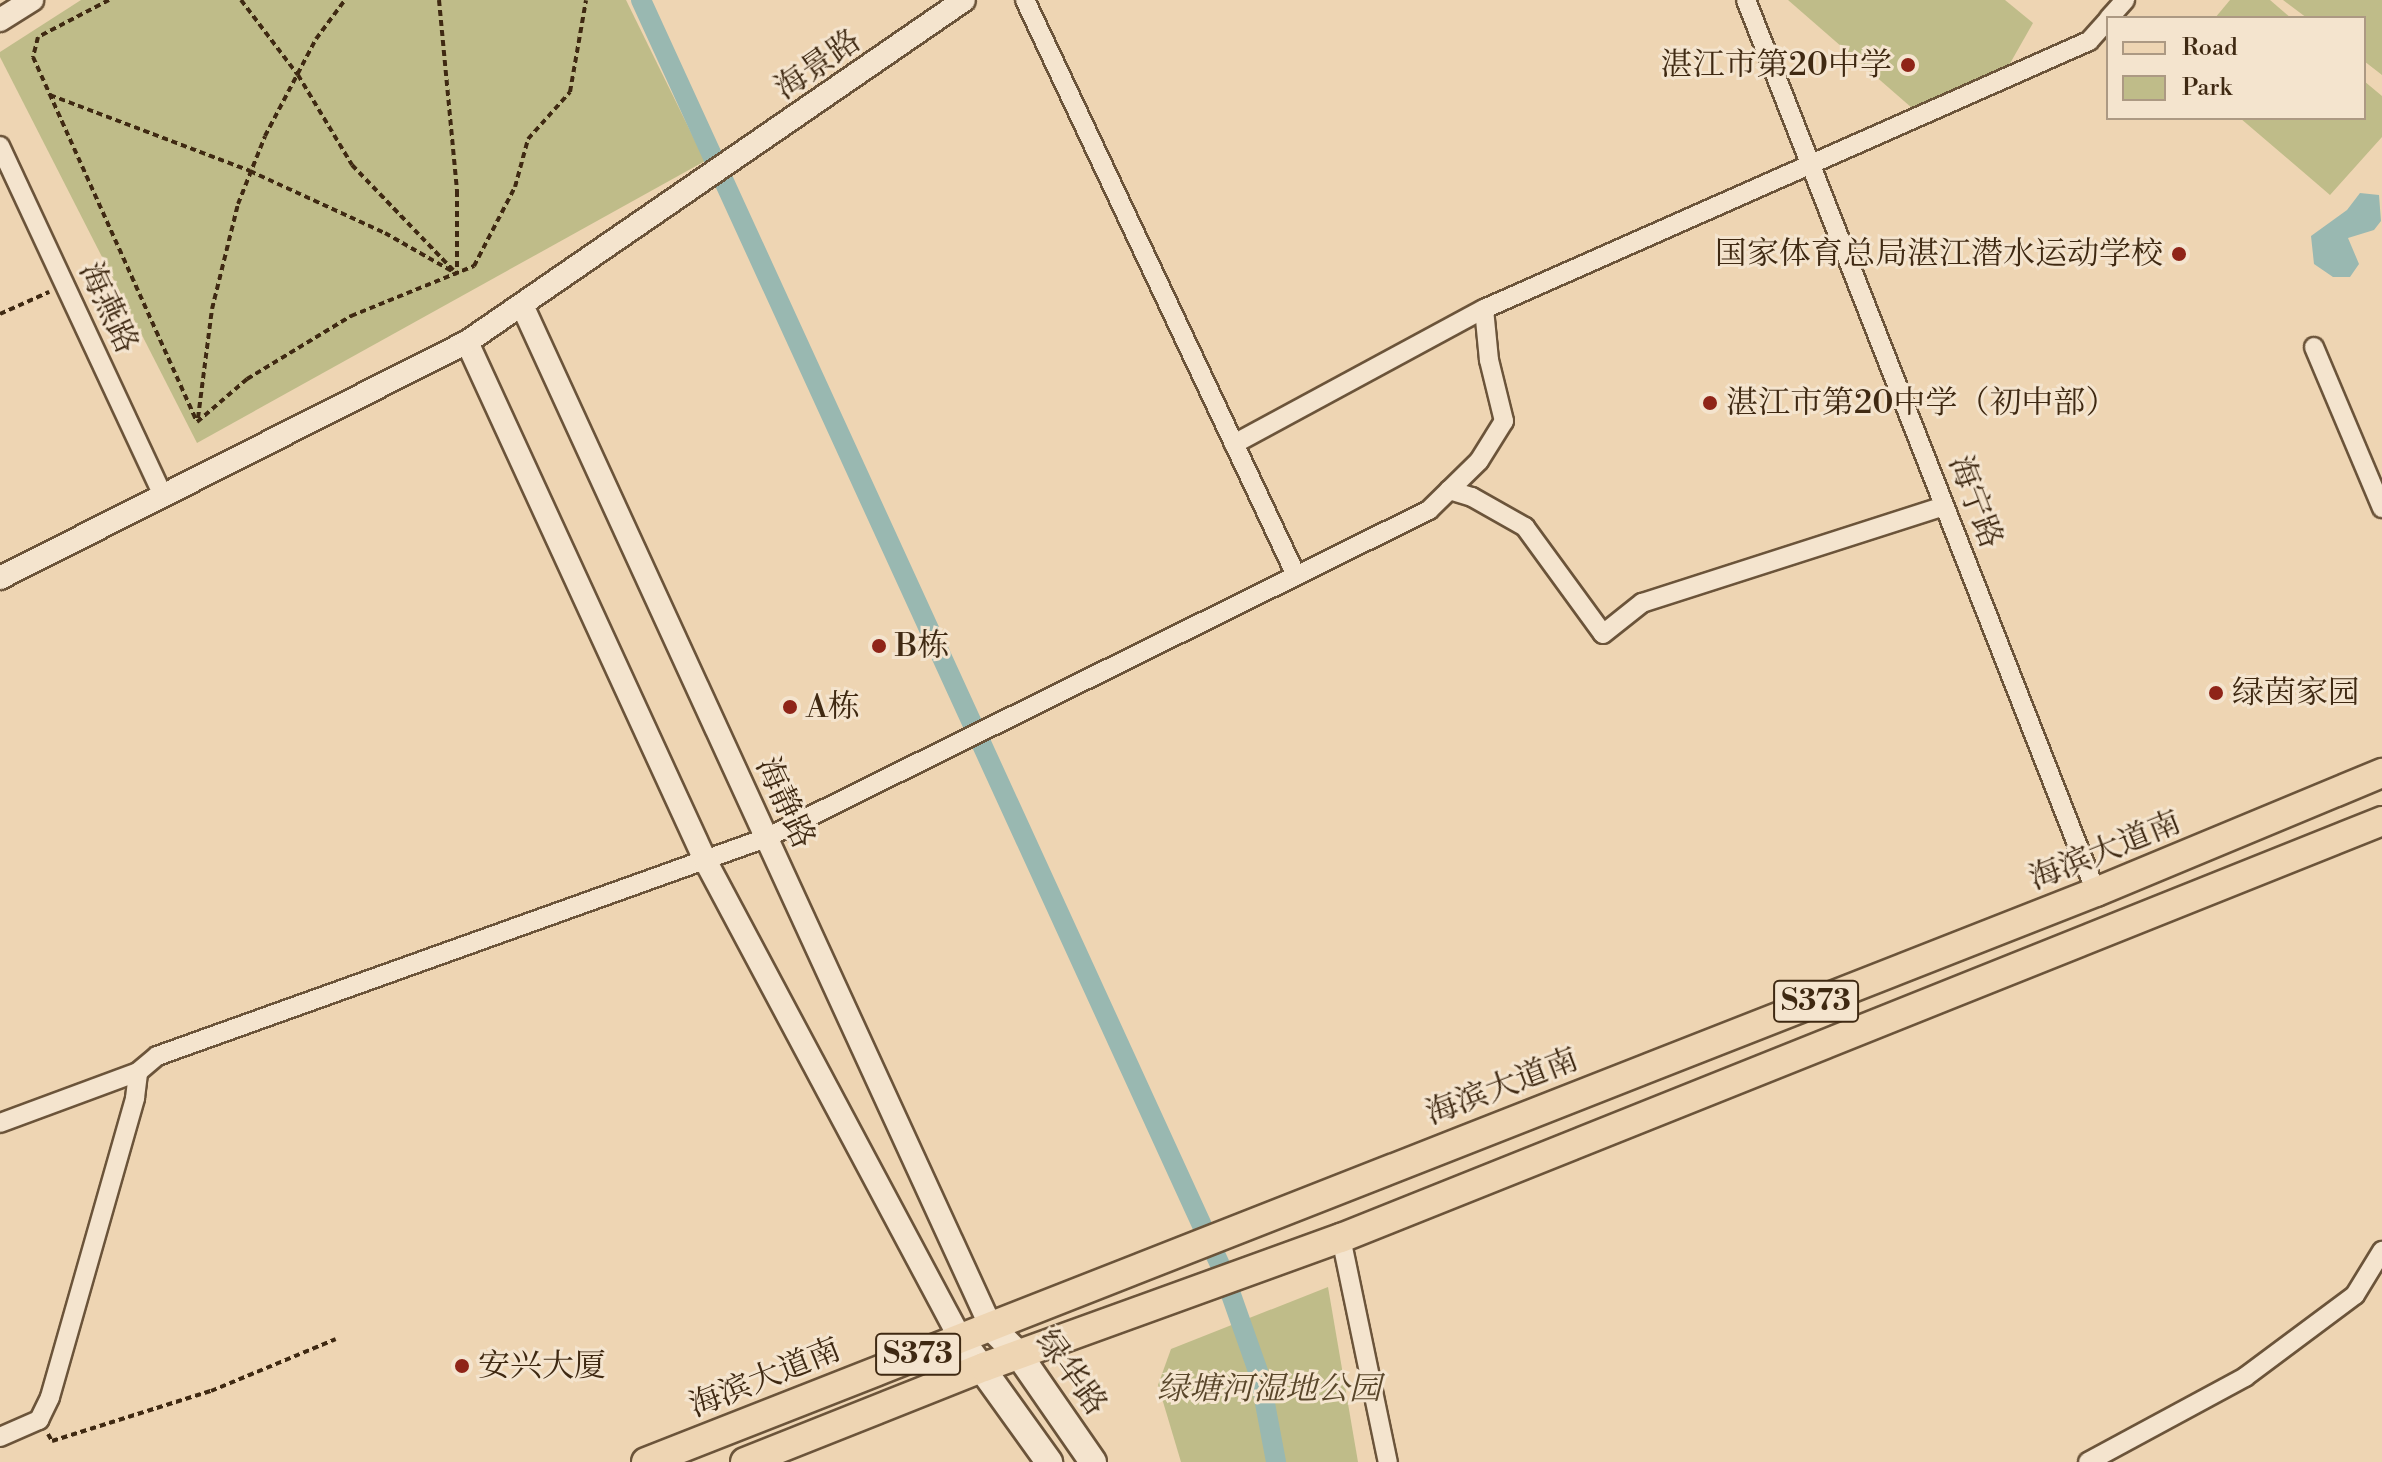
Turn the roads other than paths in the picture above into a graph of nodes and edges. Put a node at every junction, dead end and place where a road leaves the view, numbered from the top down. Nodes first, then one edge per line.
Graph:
1 (32, 0) edge
2 (964, 0) edge
3 (1025, 0) edge
4 (1746, 0) edge
5 (2125, 0) edge
6 (2112, 16) edge
7 (0, 20) edge
8 (2106, 22) edge
9 (0, 146) edge
10 (1812, 164) junction
11 (522, 305) junction
12 (1484, 309) junction
13 (467, 342) junction
14 (2314, 347) dead end
15 (1234, 444) junction
16 (1449, 490) junction
17 (163, 496) junction
18 (1944, 506) junction
19 (2382, 508) edge
20 (1295, 573) junction
21 (0, 578) edge
22 (2382, 773) edge
23 (2382, 821) edge
24 (766, 838) junction
25 (705, 860) junction
26 (2096, 892) junction
27 (138, 1072) junction
28 (0, 1123) edge
29 (1341, 1238) junction
30 (2382, 1251) edge
31 (991, 1327) junction
32 (960, 1338) junction
33 (1019, 1355) junction
34 (984, 1367) junction
35 (0, 1437) edge
36 (646, 1462) edge
37 (745, 1462) edge
38 (1049, 1462) edge
39 (1093, 1462) edge
40 (1388, 1462) edge
41 (2090, 1462) edge

1 - 7 street
2 - 11 street, 海景路
3 - 15 street
4 - 10 street, 海宁路
5 - 6 street
8 - 10 street
9 - 17 street, 海燕路
10 - 12 street
10 - 18 street, 海宁路
11 - 13 street, 海景路
11 - 24 street, 海静路
12 - 15 street
12 - 16 street
13 - 17 street, 海景路
13 - 25 street
14 - 19 street
15 - 20 street
16 - 18 street
16 - 20 street
17 - 21 street, 海景路
18 - 26 street, 海宁路
20 - 24 street
22 - 26 main road, 海滨大道南 / S373
23 - 29 main road, S373
24 - 25 street
24 - 31 street, 海静路
25 - 27 street
25 - 32 street
26 - 31 main road, 海滨大道南 / S373
27 - 28 street
27 - 35 street
29 - 33 main road, S373
29 - 40 street
30 - 41 street
31 - 32 main road, 海滨大道南 / S373
31 - 33 main road, 绿华路
32 - 34 main road, 绿华路
32 - 36 main road, 海滨大道南 / S373
33 - 34 main road, S373
33 - 39 main road, 绿华路
34 - 37 main road, S373
34 - 38 main road, 绿华路

